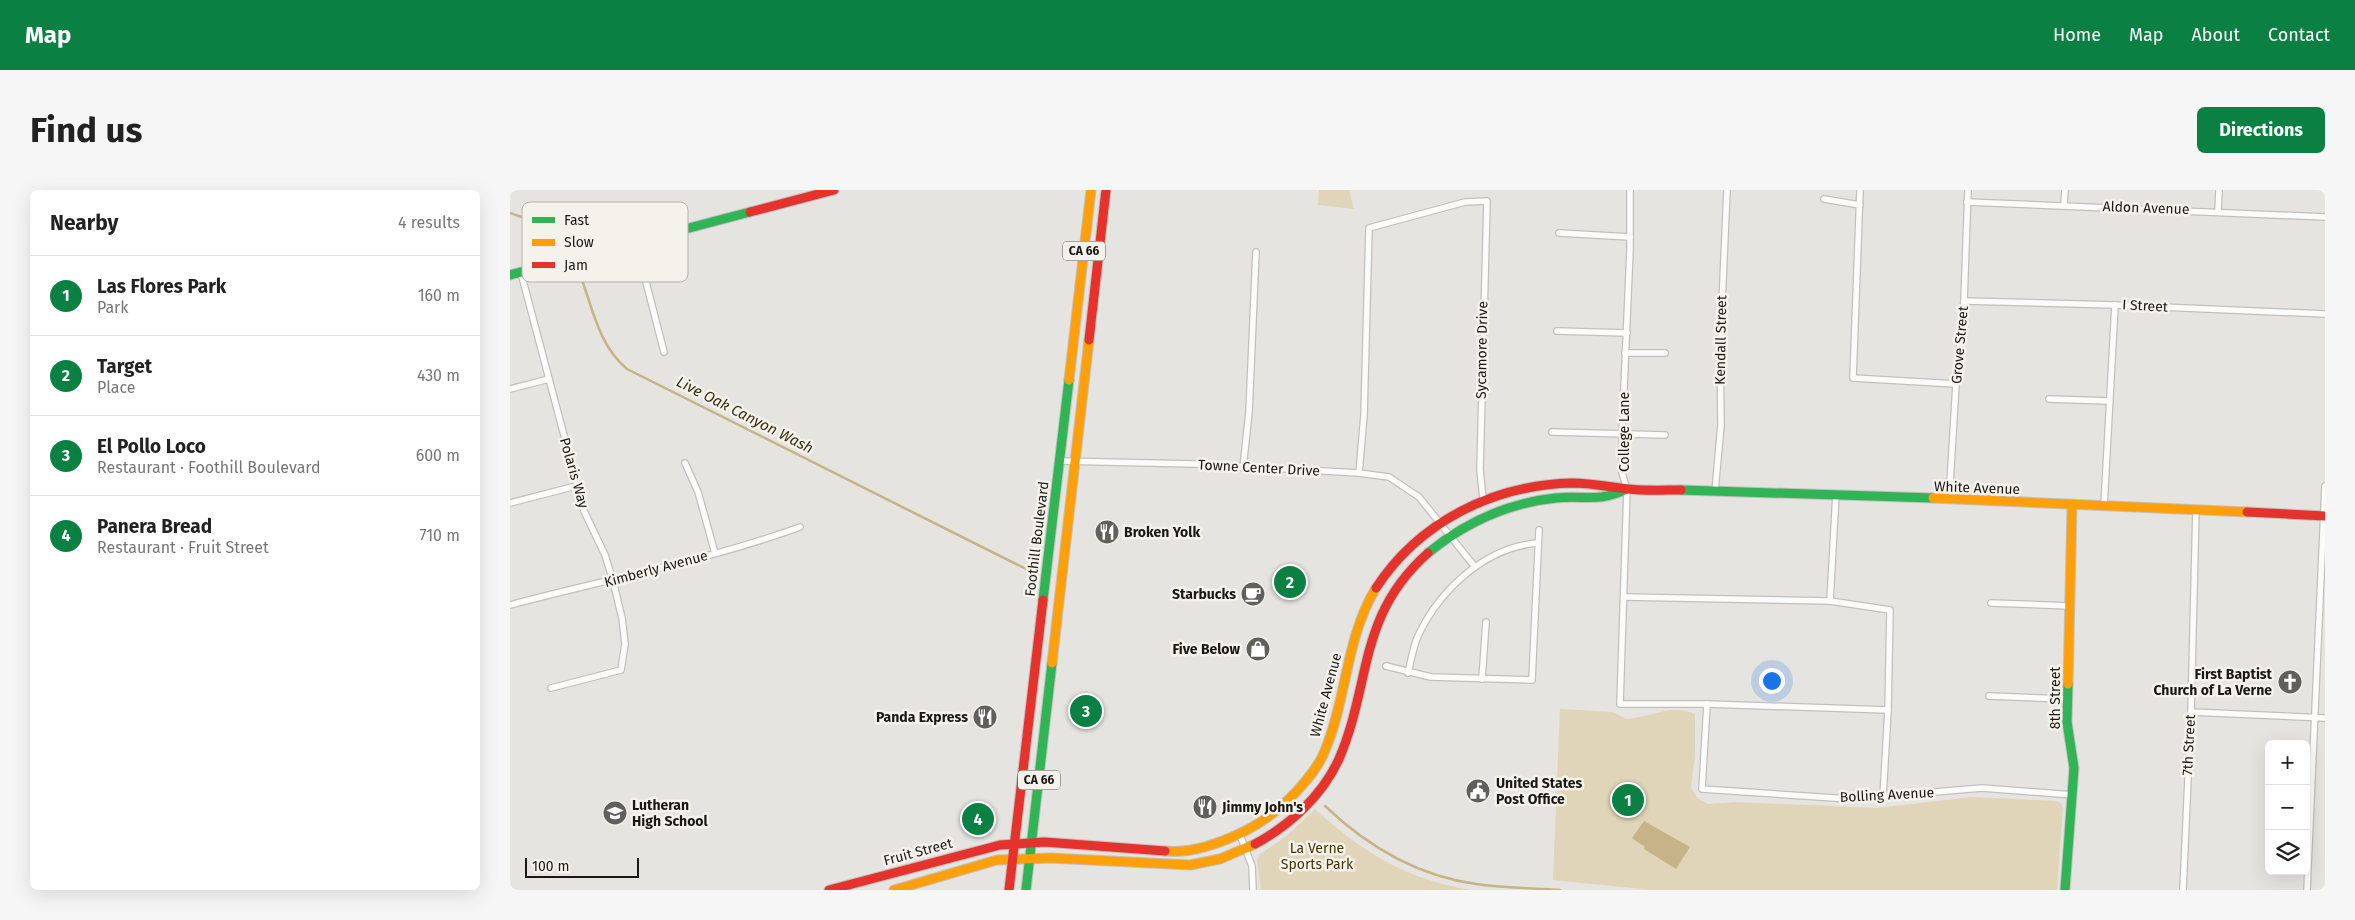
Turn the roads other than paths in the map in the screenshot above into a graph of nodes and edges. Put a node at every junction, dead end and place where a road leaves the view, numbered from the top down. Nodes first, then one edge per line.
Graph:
1 (834, 190) edge
2 (1090, 190) edge
3 (1106, 190) edge
4 (1630, 190) edge
5 (1727, 190) edge
6 (1860, 190) edge
7 (1968, 190) edge
8 (2065, 190) edge
9 (2219, 190) edge
10 (1824, 199) dead end
11 (1967, 202) junction
12 (1860, 205) junction
13 (2064, 205) junction
14 (2218, 211) junction
15 (2325, 217) edge
16 (688, 229) edge
17 (1559, 233) dead end
18 (1630, 237) junction
19 (1256, 252) dead end
20 (521, 273) joint
21 (510, 275) edge
22 (522, 277) edge
23 (523, 282) edge
24 (646, 282) edge
25 (1964, 301) junction
26 (2115, 305) junction
27 (2325, 314) edge
28 (1557, 330) dead end
29 (1626, 333) junction
30 (664, 352) dead end
31 (1625, 353) junction
32 (1665, 354) dead end
33 (549, 379) junction
34 (1956, 384) junction
35 (510, 389) edge
36 (2049, 399) dead end
37 (2109, 401) junction
38 (1552, 432) dead end
39 (1622, 434) junction
40 (1665, 435) dead end
41 (1060, 461) junction
42 (685, 463) dead end
43 (1076, 463) junction
44 (1243, 468) junction
45 (1359, 473) junction
46 (576, 486) junction
47 (2325, 486) edge
48 (1628, 489) junction
49 (1715, 491) junction
50 (1836, 494) junction
51 (1484, 499) junction
52 (1949, 500) junction
53 (510, 503) edge
54 (2072, 505) junction
55 (2104, 506) junction
56 (2196, 509) junction
57 (2324, 516) edge
58 (1439, 524) junction
59 (800, 527) dead end
60 (1539, 530) dead end
61 (1449, 536) junction
62 (1538, 543) junction
63 (715, 553) junction
64 (1475, 567) junction
65 (613, 581) junction
66 (1624, 597) junction
67 (1830, 602) junction
68 (1991, 603) dead end
69 (510, 605) edge
70 (2071, 606) junction
71 (1486, 622) dead end
72 (1386, 666) dead end
73 (1408, 673) junction
74 (1482, 679) junction
75 (551, 688) dead end
76 (1989, 696) dead end
77 (2067, 699) junction
78 (1707, 704) junction
79 (1888, 710) junction
80 (2191, 712) junction
81 (2314, 717) junction
82 (2325, 718) edge
83 (2073, 795) junction
84 (1883, 797) junction
85 (1240, 836) junction
86 (1032, 842) junction
87 (1014, 844) junction
88 (1245, 850) junction
89 (1031, 857) junction
90 (1013, 858) junction
91 (829, 890) edge
92 (894, 890) edge
93 (1009, 890) edge
94 (1026, 890) edge
95 (1253, 890) edge
96 (2065, 890) edge
97 (2183, 890) edge
98 (2307, 890) edge

1 - 16 main road
2 - 41 main road, Foothill Boulevard / CA 66
3 - 43 main road, CA 66
4 - 18 street, College Lane
5 - 49 street, Kendall Street
6 - 12 street
7 - 11 street, Grove Street
8 - 13 street
9 - 14 street
10 - 12 street
11 - 13 street, Aldon Avenue
11 - 25 street, Grove Street
12 - 34 street
13 - 14 street, Aldon Avenue
14 - 15 street, Aldon Avenue
17 - 18 street
18 - 29 street, College Lane
19 - 44 street
20 - 21 main road
20 - 22 street, Polaris Way
23 - 33 street, Polaris Way
24 - 30 street
25 - 26 street, I Street
25 - 34 street, Grove Street
26 - 27 street, I Street
26 - 37 street
28 - 29 street
29 - 31 street, College Lane
31 - 32 street
31 - 39 street, College Lane
33 - 35 street
33 - 46 street, Polaris Way
34 - 52 street, Grove Street
36 - 37 street
37 - 55 street
38 - 39 street
39 - 40 street
39 - 48 street, College Lane
41 - 43 street, Towne Center Drive
41 - 87 main road, Foothill Boulevard / CA 66
42 - 63 street
43 - 44 street, Towne Center Drive
43 - 86 main road, CA 66
44 - 45 street, Towne Center Drive
45 - 51 street, Sycamore Drive
45 - 58 street, Towne Center Drive
46 - 53 street
46 - 65 street, Polaris Way
47 - 57 street
48 - 49 main road, White Avenue
48 - 51 main road, White Avenue
48 - 61 main road, White Avenue
48 - 66 street, College Lane
49 - 50 main road, White Avenue
50 - 52 main road, White Avenue
50 - 67 street
51 - 58 main road, White Avenue
52 - 54 main road, White Avenue
54 - 55 main road, White Avenue
54 - 70 main road, 8th Street
55 - 56 main road, White Avenue
56 - 57 main road, White Avenue
56 - 80 street, 7th Street
57 - 81 street
58 - 61 street, Towne Center Drive
58 - 85 main road, White Avenue
59 - 63 street, Kimberly Avenue
60 - 62 street
61 - 64 street, Towne Center Drive
61 - 88 main road, White Avenue
62 - 64 street
62 - 74 street
63 - 65 street, Kimberly Avenue
64 - 73 street
65 - 69 street, Kimberly Avenue
65 - 75 street, Polaris Way
66 - 67 street
66 - 78 street, College Lane
67 - 79 street
68 - 70 street
70 - 77 main road, 8th Street
71 - 74 street
72 - 73 street
73 - 74 street
76 - 77 street
77 - 83 main road, 8th Street
78 - 79 street
78 - 84 street, Bolling Avenue
79 - 84 street
80 - 81 street
80 - 97 street, 7th Street
81 - 82 street
81 - 98 street
83 - 84 street, Bolling Avenue
83 - 96 main road, 8th Street
85 - 86 main road, White Avenue
85 - 88 street
86 - 87 main road, White Avenue
86 - 89 main road, CA 66
87 - 90 main road, Foothill Boulevard / CA 66
87 - 91 main road, Fruit Street
88 - 89 main road, White Avenue
88 - 95 street
89 - 90 main road
89 - 94 main road, CA 66
90 - 92 main road
90 - 93 main road, Foothill Boulevard / CA 66

